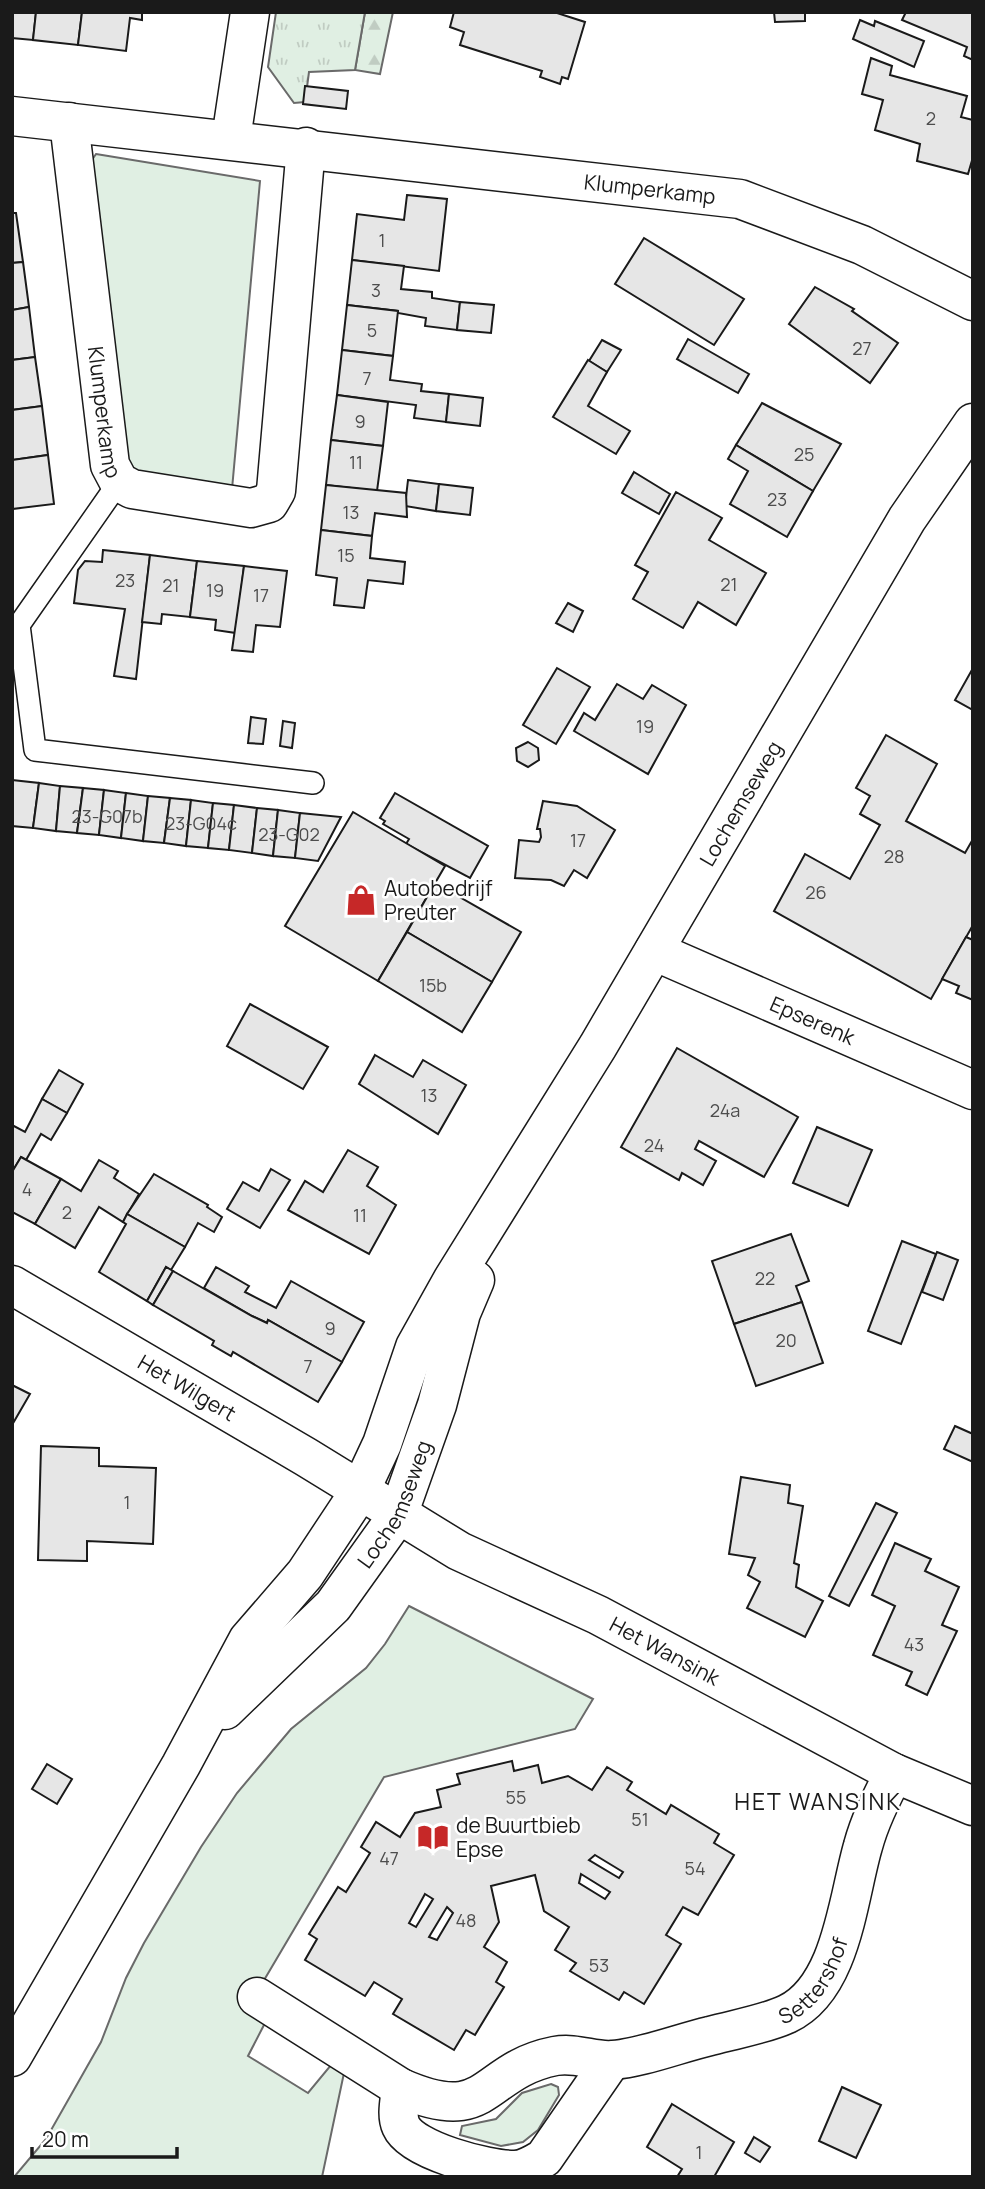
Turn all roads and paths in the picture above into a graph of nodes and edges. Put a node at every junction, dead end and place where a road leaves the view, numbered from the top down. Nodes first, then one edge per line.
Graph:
1 (250, 12) edge
2 (12, 116) edge
3 (69, 122) junction
4 (231, 139) junction
5 (306, 147) junction
6 (973, 301) edge
7 (973, 422) edge
8 (119, 482) junction
9 (313, 783) dead end
10 (654, 951) junction
11 (973, 1090) edge
12 (512, 1187) junction
13 (12, 1284) edge
14 (360, 1492) junction
15 (398, 1515) junction
16 (181, 1765) junction
17 (894, 1773) junction
18 (973, 1806) edge
19 (257, 1997) dead end
20 (12, 2057) edge
21 (611, 2061) junction
22 (401, 2088) junction

1 - 4 street
2 - 3 street, Klumperkamp
3 - 4 street, Klumperkamp
3 - 8 street, Klumperkamp
4 - 5 street, Klumperkamp
5 - 6 street, Klumperkamp
5 - 8 street, Klumperkamp
7 - 10 street, Lochemseweg
8 - 9 lane
10 - 11 street, Epserenk
10 - 12 street, Lochemseweg
12 - 14 street, Lochemseweg
12 - 15 street, Lochemseweg
13 - 14 street, Het Wilgert
14 - 15 street, Het Wansink
14 - 16 street, Lochemseweg
15 - 16 street, Lochemseweg
15 - 17 street, Het Wansink
16 - 20 street, Lochemseweg
17 - 18 street, Het Wansink
17 - 21 street, Settershof
19 - 22 street, Settershof
21 - 22 street, Settershof
21 - 22 street

